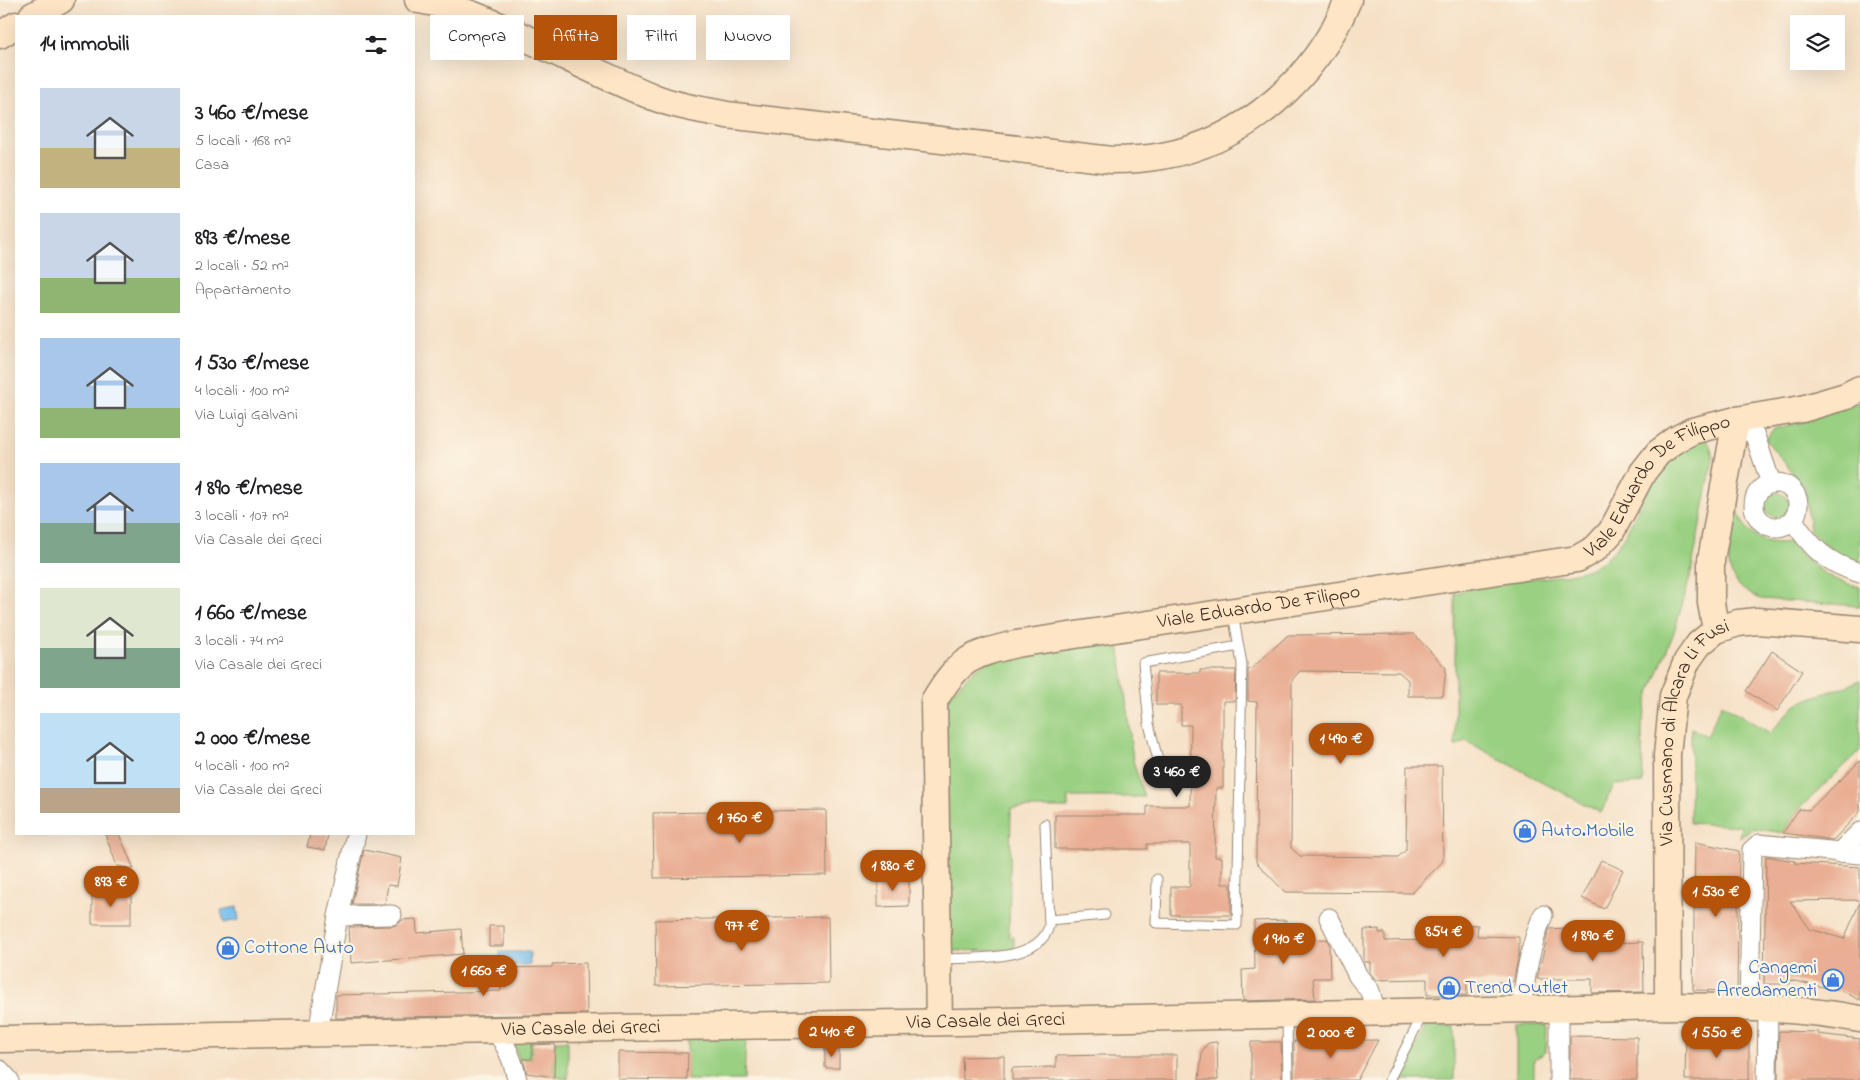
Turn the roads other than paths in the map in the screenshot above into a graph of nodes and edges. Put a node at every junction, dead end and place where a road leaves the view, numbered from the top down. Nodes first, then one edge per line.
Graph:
1 (61, 0) edge
2 (418, 0) edge
3 (1348, 0) edge
4 (34, 15) edge
5 (15, 27) edge
6 (0, 35) edge
7 (1860, 389) edge
8 (1736, 420) junction
9 (1772, 483) junction
10 (1793, 520) junction
11 (1860, 573) edge
12 (1233, 611) junction
13 (1860, 629) edge
14 (1716, 630) junction
15 (1239, 646) junction
16 (1162, 776) dead end
17 (1045, 824) dead end
18 (1860, 832) edge
19 (356, 835) edge
20 (1839, 853) junction
21 (1860, 854) edge
22 (1157, 879) dead end
23 (392, 915) dead end
24 (1106, 915) dead end
25 (1544, 915) dead end
26 (338, 916) junction
27 (1329, 918) dead end
28 (1049, 920) junction
29 (938, 959) junction
30 (1668, 1006) junction
31 (1759, 1007) junction
32 (1559, 1009) junction
33 (1521, 1010) junction
34 (1424, 1012) junction
35 (1376, 1013) junction
36 (1286, 1015) junction
37 (1860, 1019) edge
38 (939, 1022) junction
39 (495, 1030) junction
40 (318, 1033) junction
41 (0, 1039) edge
42 (0, 1070) edge
43 (9, 1080) edge
44 (517, 1080) edge
45 (1288, 1080) edge
46 (1389, 1080) edge
47 (1558, 1080) edge
48 (1767, 1080) edge

1 - 4 street
2 - 3 street
5 - 6 street
7 - 8 street, Viale Eduardo De Filippo
8 - 9 street
8 - 12 street, Viale Eduardo De Filippo
8 - 14 street
9 - 10 street
9 - 10 street
10 - 11 street
12 - 15 lane
12 - 29 street, Viale Eduardo De Filippo
13 - 14 street, Via Cusmano di Alcara Li Fusi
14 - 30 street, Via Cusmano di Alcara Li Fusi
15 - 16 lane
15 - 22 lane
17 - 28 lane
18 - 20 street
19 - 26 street
20 - 21 street
20 - 31 street
23 - 26 street
24 - 28 lane
25 - 33 street
26 - 40 street
27 - 35 street
28 - 29 lane
29 - 38 street, Viale Eduardo De Filippo
30 - 31 street, Via Casale dei Greci
30 - 32 street, Via Casale dei Greci
31 - 37 street, Via Casale dei Greci
31 - 48 street
32 - 33 street, Via Casale dei Greci
32 - 47 street
33 - 34 street, Via Casale dei Greci
34 - 35 street, Via Casale dei Greci
34 - 46 lane
35 - 36 street, Via Casale dei Greci
36 - 38 street, Via Casale dei Greci
36 - 45 lane
38 - 39 street, Via Casale dei Greci
39 - 40 street, Via Casale dei Greci
39 - 44 street
40 - 41 street, Via Casale dei Greci
42 - 43 street

